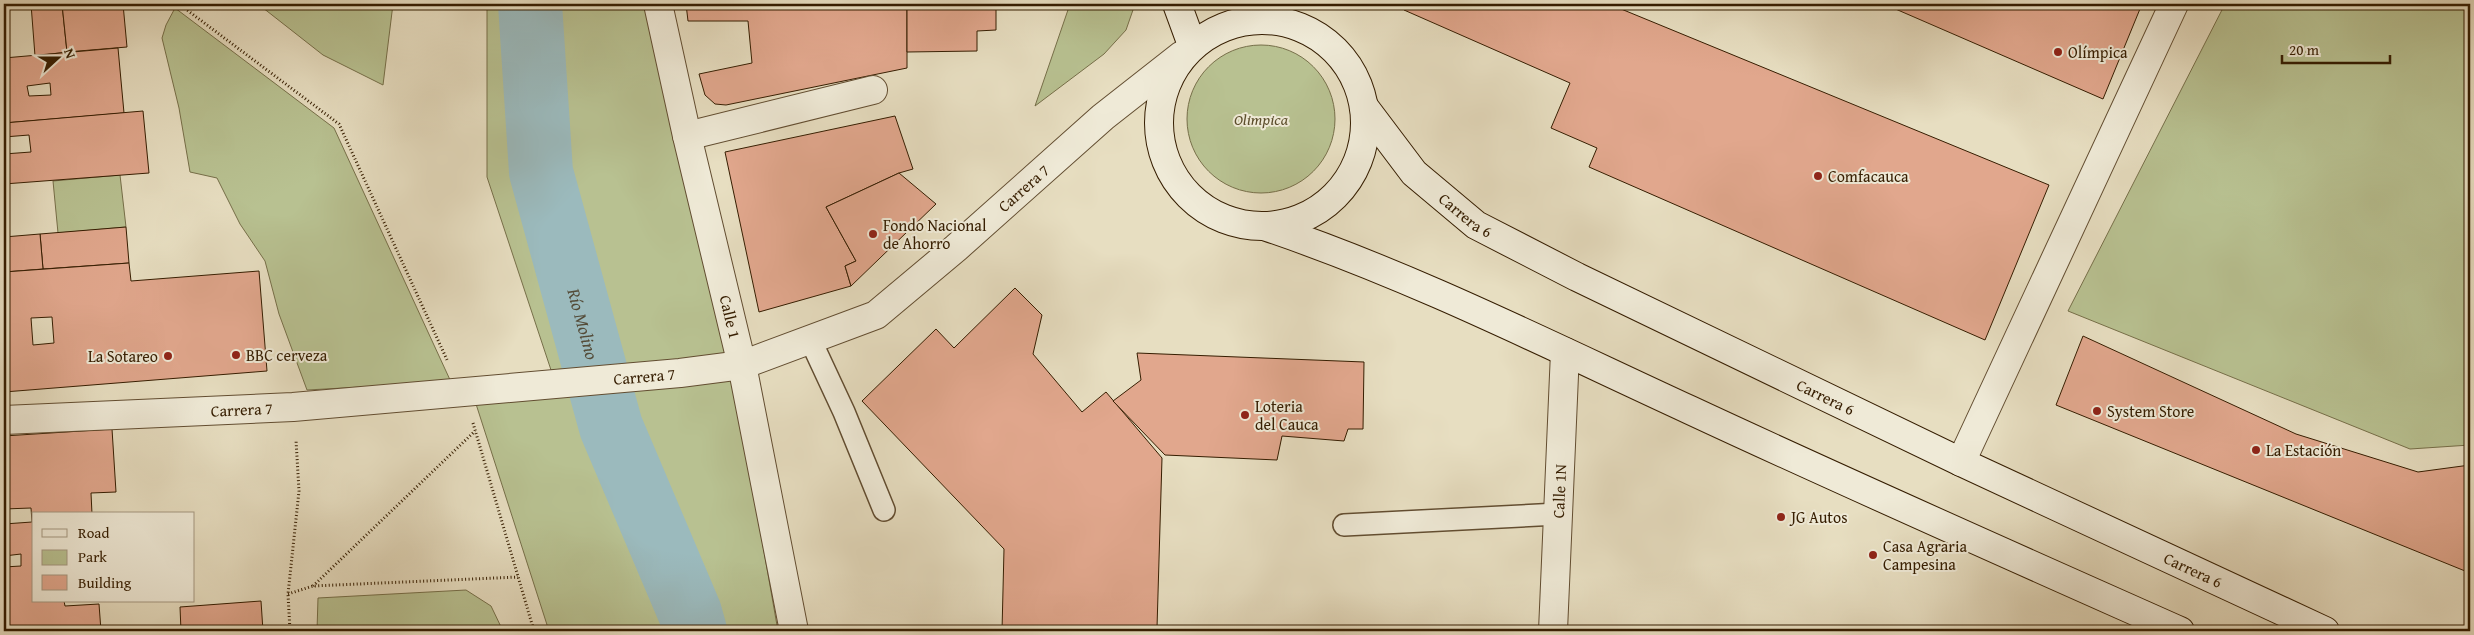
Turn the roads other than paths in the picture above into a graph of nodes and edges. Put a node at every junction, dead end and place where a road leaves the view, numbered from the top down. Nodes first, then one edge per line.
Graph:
1 (658, 4) edge
2 (1178, 4) edge
3 (1294, 4) edge
4 (2174, 4) edge
5 (1236, 12) edge
6 (1306, 28) junction
7 (1187, 50) junction
8 (874, 90) dead end
9 (1365, 108) junction
10 (687, 136) junction
11 (1267, 227) junction
12 (810, 339) junction
13 (1565, 352) junction
14 (742, 365) junction
15 (4, 420) edge
16 (1961, 462) junction
17 (884, 510) dead end
18 (1558, 514) junction
19 (1344, 525) dead end
20 (794, 631) edge
21 (1553, 631) edge
22 (2180, 631) edge
23 (2325, 631) edge

1 - 10 street, Calle 1
2 - 7 street
3 - 6 street
4 - 16 street
5 - 6 street
5 - 7 street, Carrera 7
6 - 9 street
7 - 11 street
7 - 12 street, Carrera 7
8 - 10 street
9 - 11 street
9 - 16 street, Carrera 6
10 - 14 street, Calle 1
11 - 13 street
12 - 14 street, Carrera 7
12 - 17 lane
13 - 18 street, Calle 1N
13 - 22 street
14 - 15 street, Carrera 7
14 - 20 street, Calle 1
16 - 23 street, Carrera 6
18 - 19 lane
18 - 21 street, Calle 1N

